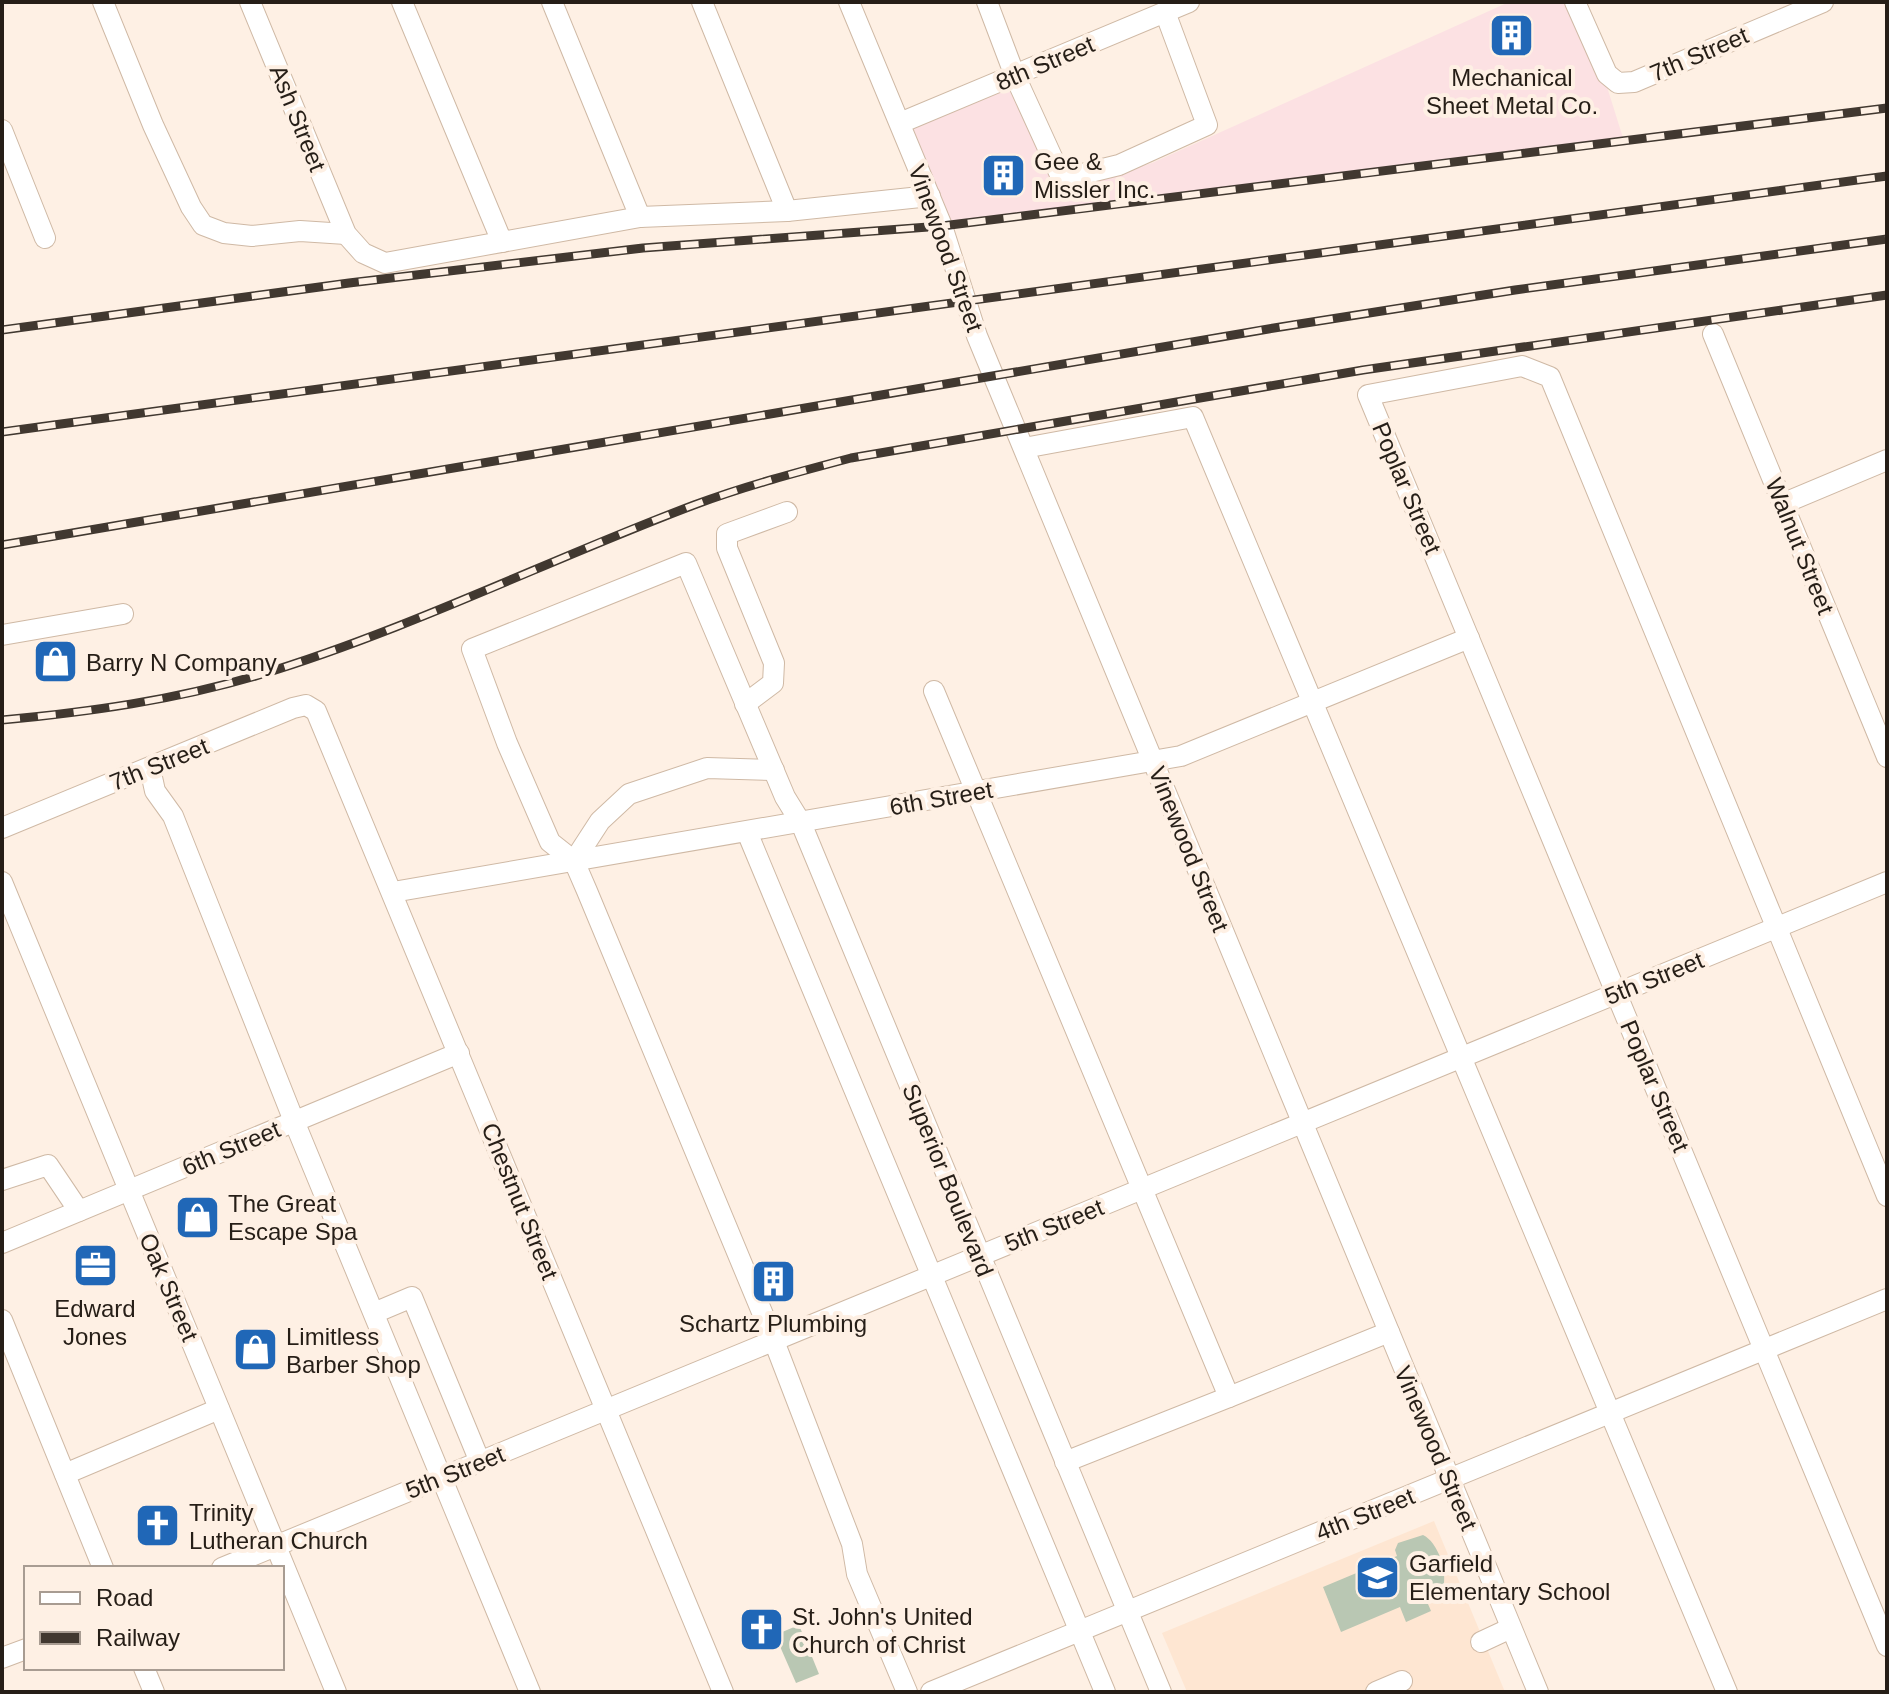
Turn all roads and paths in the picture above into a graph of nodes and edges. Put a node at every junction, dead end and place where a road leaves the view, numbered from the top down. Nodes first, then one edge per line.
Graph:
1 (103, 2) edge
2 (250, 2) edge
3 (402, 2) edge
4 (552, 2) edge
5 (702, 2) edge
6 (849, 2) edge
7 (987, 2) edge
8 (1189, 2) edge
9 (1575, 2) edge
10 (1823, 2) edge
11 (1165, 12) junction
12 (1015, 76) junction
13 (900, 123) junction
14 (2, 130) edge
15 (930, 196) junction
16 (787, 211) junction
17 (640, 217) junction
18 (346, 234) junction
19 (45, 238) dead end
20 (502, 242) junction
21 (1713, 334) dead end
22 (1024, 448) junction
23 (1887, 460) edge
24 (1782, 504) junction
25 (787, 512) dead end
26 (123, 614) dead end
27 (2, 635) edge
28 (1469, 638) junction
29 (934, 691) dead end
30 (1315, 701) junction
31 (745, 704) junction
32 (316, 711) joint
33 (1881, 724) edge
34 (1887, 757) edge
35 (1153, 762) junction
36 (150, 768) junction
37 (774, 770) junction
38 (975, 792) junction
39 (801, 823) junction
40 (2, 828) edge
41 (747, 832) junction
42 (574, 861) junction
43 (2, 882) edge
44 (1887, 882) edge
45 (393, 892) junction
46 (1775, 928) junction
47 (1617, 993) junction
48 (459, 1053) junction
49 (1463, 1056) junction
50 (294, 1121) junction
51 (1302, 1123) junction
52 (2, 1180) edge
53 (1142, 1189) junction
54 (129, 1190) junction
55 (1887, 1196) edge
56 (79, 1211) junction
57 (2, 1243) edge
58 (979, 1255) junction
59 (930, 1276) junction
60 (1887, 1299) edge
61 (374, 1313) junction
62 (2, 1320) edge
63 (1389, 1332) junction
64 (774, 1341) junction
65 (1764, 1349) junction
66 (1229, 1397) junction
67 (219, 1409) junction
68 (607, 1409) junction
69 (1609, 1413) junction
70 (480, 1462) junction
71 (1065, 1462) junction
72 (65, 1474) junction
73 (442, 1477) junction
74 (1449, 1479) junction
75 (276, 1546) junction
76 (102, 1566) edge
77 (227, 1566) edge
78 (1128, 1612) junction
79 (1511, 1628) junction
80 (1079, 1631) junction
81 (1481, 1642) dead end
82 (1887, 1646) edge
83 (24, 1650) edge
84 (2, 1658) edge
85 (145, 1670) edge
86 (1402, 1681) dead end
87 (154, 1692) edge
88 (336, 1692) edge
89 (530, 1692) edge
90 (723, 1692) edge
91 (907, 1692) edge
92 (931, 1692) edge
93 (1105, 1692) edge
94 (1161, 1692) edge
95 (1376, 1692) edge
96 (1538, 1692) edge
97 (1727, 1692) edge

1 - 18 street
2 - 18 street, Ash Street
3 - 20 street
4 - 17 street
5 - 16 street
6 - 13 street, Vinewood Street
7 - 12 street
8 - 11 street, 8th Street
9 - 10 street, 7th Street
11 - 12 street, 8th Street
11 - 12 street
12 - 13 street, 8th Street
13 - 15 street, Vinewood Street
14 - 19 street
15 - 16 street
15 - 22 street, Vinewood Street
16 - 17 street
17 - 20 street
18 - 20 street
21 - 24 street, Walnut Street
22 - 30 street
22 - 35 street, Vinewood Street
23 - 24 street
24 - 33 street, Walnut Street
25 - 31 street
26 - 27 street
28 - 30 street, 6th Street
28 - 46 street, Poplar Street
28 - 47 street, Poplar Street
29 - 38 street
30 - 35 street, 6th Street
30 - 49 street
31 - 37 street, Superior Boulevard
31 - 42 street, Superior Boulevard
32 - 36 street, 7th Street
32 - 45 street, Chestnut Street
33 - 34 street, Walnut Street
35 - 38 street, 6th Street
35 - 51 street, Vinewood Street
36 - 40 street, 7th Street
36 - 50 street
37 - 39 street, Superior Boulevard
37 - 42 street
38 - 39 street, 6th Street
38 - 53 street
39 - 41 street, 6th Street
39 - 58 street, Superior Boulevard
41 - 42 street, 6th Street
41 - 59 street
42 - 45 street, 6th Street
42 - 64 street
43 - 54 street, Oak Street
44 - 46 street, 5th Street
45 - 48 street, Chestnut Street
46 - 47 street, 5th Street
46 - 55 street
47 - 49 street, 5th Street
47 - 65 street, Poplar Street
48 - 50 street, 6th Street
48 - 68 street, Chestnut Street
49 - 51 street, 5th Street
49 - 69 street
50 - 54 street, 6th Street
50 - 61 street
51 - 53 street, 5th Street
51 - 63 street, Vinewood Street
52 - 56 street
53 - 58 street, 5th Street
53 - 66 street
54 - 56 street, 6th Street
54 - 67 street, Oak Street
56 - 57 street, 6th Street
58 - 59 street, 5th Street
58 - 71 street, Superior Boulevard
59 - 64 street, 5th Street
59 - 80 street
60 - 65 street, 4th Street
61 - 70 street
61 - 73 street
62 - 72 street
63 - 66 street
63 - 74 street, Vinewood Street
64 - 68 street, 5th Street
64 - 91 street
65 - 69 street, 4th Street
65 - 82 street, Poplar Street
66 - 71 street
67 - 72 street
67 - 75 street, Oak Street
68 - 70 street, 5th Street
68 - 90 street, Chestnut Street
69 - 74 street, 4th Street
69 - 97 street
70 - 73 street, 5th Street
71 - 78 street, Superior Boulevard
72 - 76 street
73 - 75 street, 5th Street
73 - 89 street
74 - 78 street, 4th Street
74 - 79 street, Vinewood Street
75 - 77 street, 5th Street
75 - 88 street, Oak Street
78 - 80 street, 4th Street
78 - 94 street, Superior Boulevard
79 - 81 street
79 - 96 street, Vinewood Street
80 - 92 street, 4th Street
80 - 93 street
83 - 84 street
85 - 87 street
86 - 95 street

